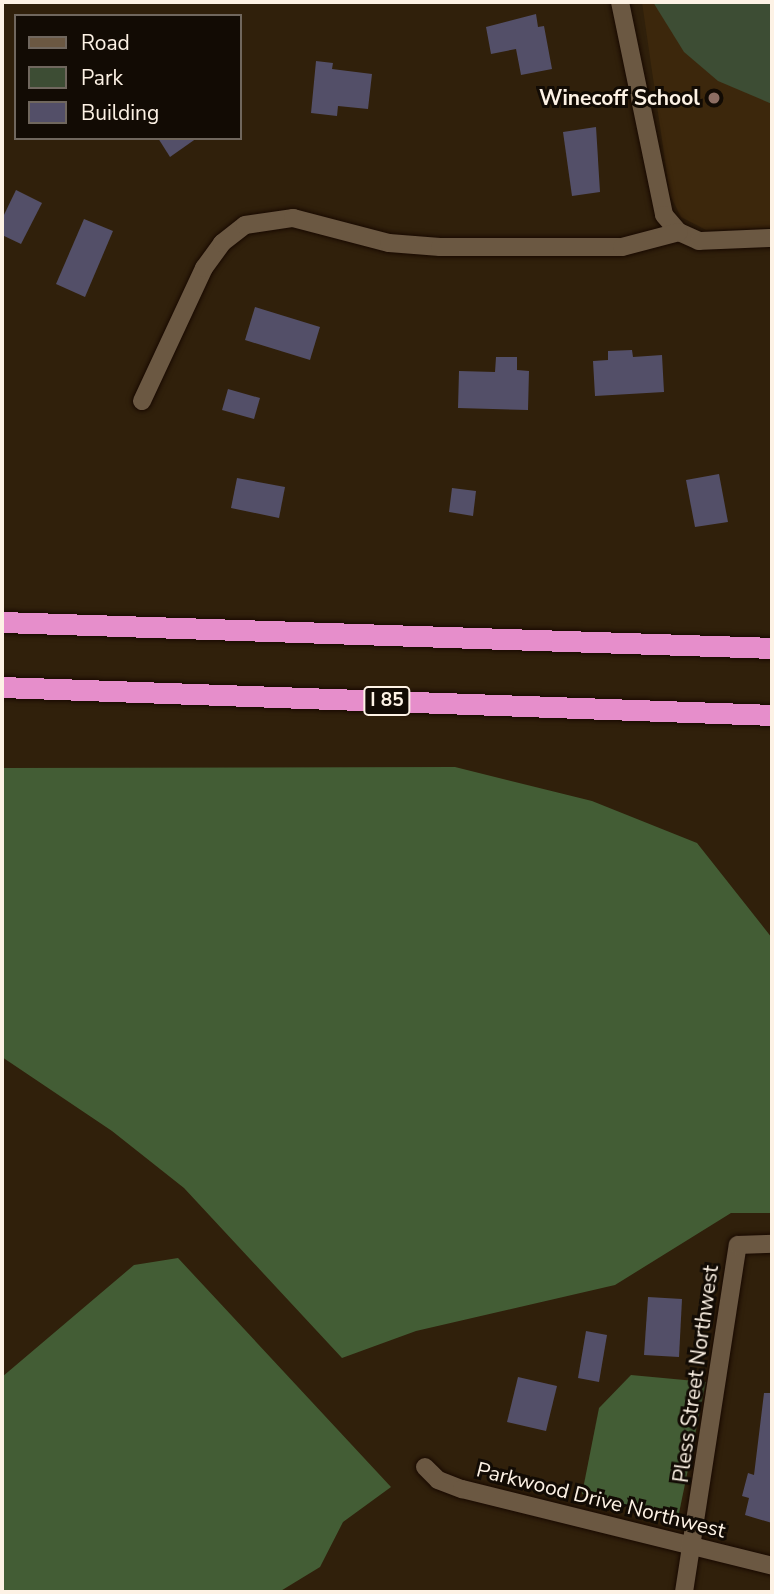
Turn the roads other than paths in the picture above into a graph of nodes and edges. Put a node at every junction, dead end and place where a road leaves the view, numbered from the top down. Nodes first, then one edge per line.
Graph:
1 (620, 2) edge
2 (680, 232) junction
3 (772, 238) edge
4 (142, 401) dead end
5 (2, 622) edge
6 (772, 648) edge
7 (2, 687) edge
8 (772, 715) edge
9 (772, 1244) edge
10 (425, 1467) dead end
11 (694, 1547) junction
12 (772, 1566) edge
13 (684, 1592) edge

1 - 2 street
2 - 3 street
2 - 4 street
5 - 6 highway
7 - 8 highway, I 85
9 - 11 street, Pless Street Northwest
10 - 11 street, Parkwood Drive Northwest
11 - 12 street, Parkwood Drive Northwest
11 - 13 street, Pless Street Northwest

